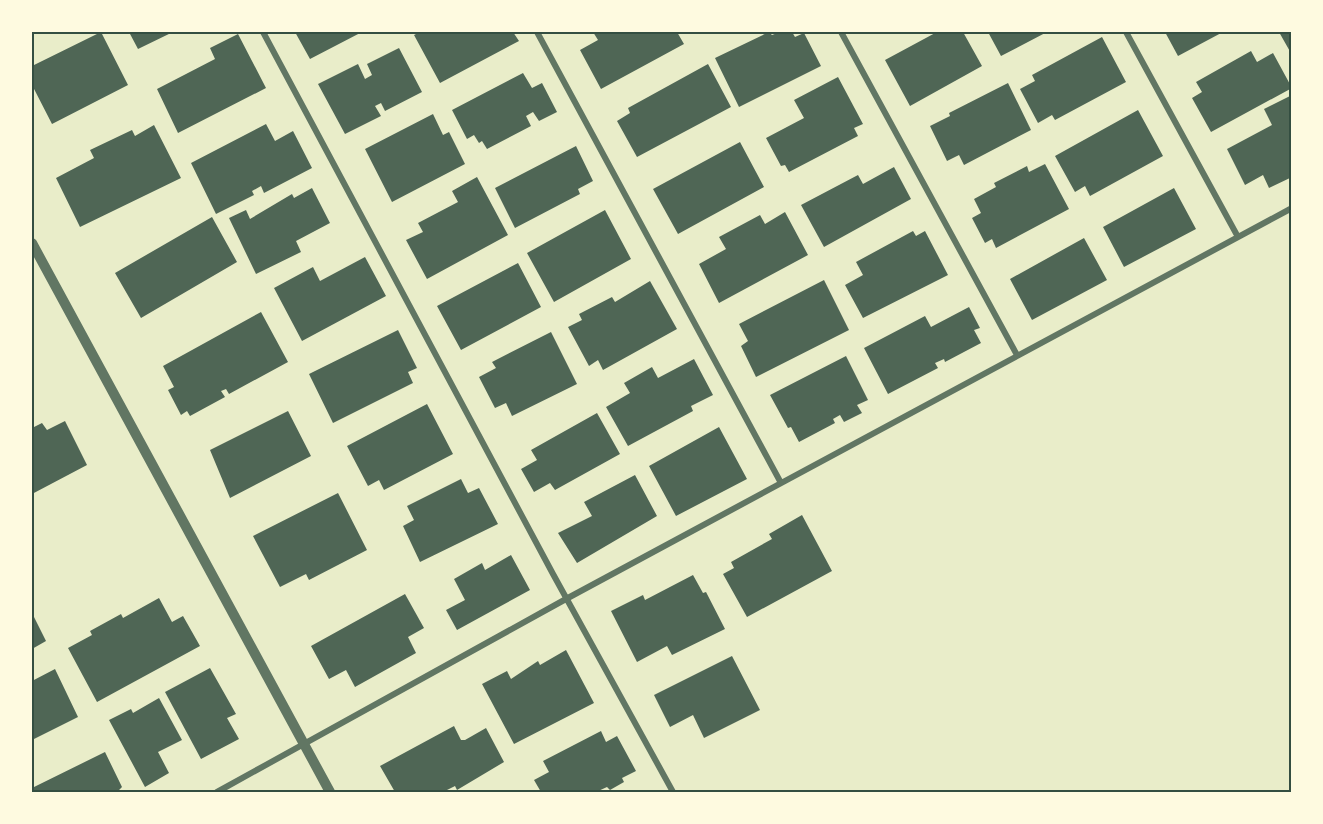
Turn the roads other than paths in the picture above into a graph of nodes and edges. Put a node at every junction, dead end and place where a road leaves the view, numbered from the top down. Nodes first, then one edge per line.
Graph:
1 (263, 32) edge
2 (537, 32) edge
3 (841, 32) edge
4 (1126, 32) edge
5 (1292, 208) edge
6 (1238, 237) junction
7 (32, 243) edge
8 (1017, 355) junction
9 (781, 483) junction
10 (566, 599) junction
11 (304, 744) junction
12 (217, 792) edge
13 (330, 792) edge
14 (673, 792) edge

1 - 10 street
2 - 9 street
3 - 8 street
4 - 6 street
5 - 6 street
6 - 8 street
7 - 11 street
8 - 9 street
9 - 10 street
10 - 11 street
10 - 14 street
11 - 12 street
11 - 13 street

